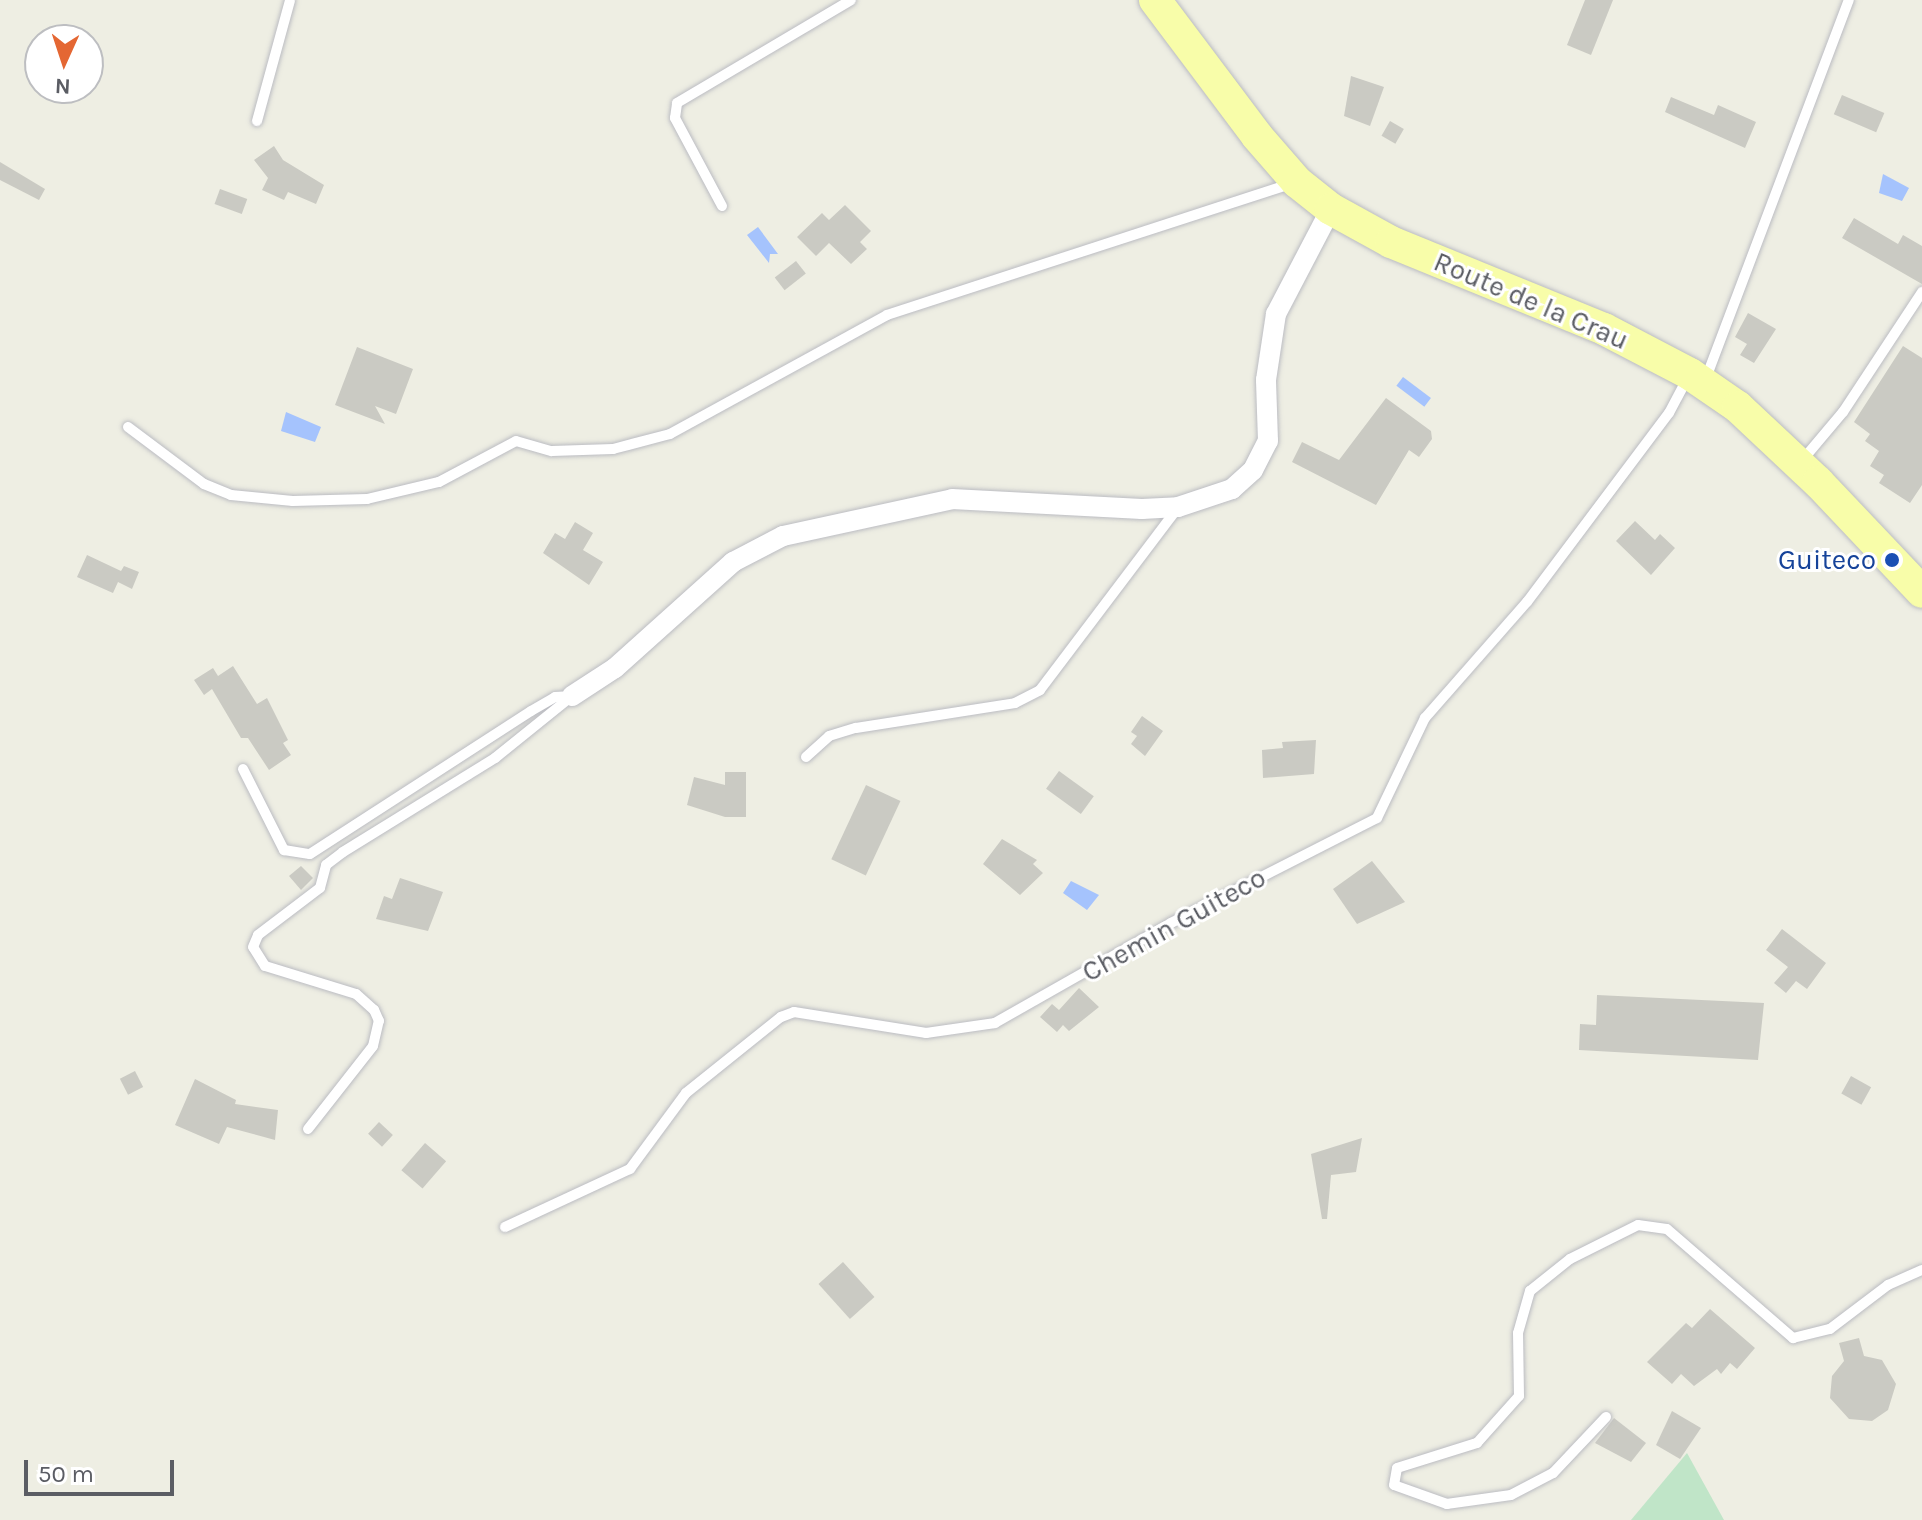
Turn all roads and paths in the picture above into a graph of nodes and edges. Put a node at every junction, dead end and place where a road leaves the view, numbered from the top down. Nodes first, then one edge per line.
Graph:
1 (290, 0) edge
2 (851, 0) edge
3 (1155, 0) edge
4 (1849, 0) edge
5 (257, 121) dead end
6 (1297, 182) junction
7 (722, 206) dead end
8 (1331, 209) junction
9 (1922, 292) edge
10 (1697, 378) junction
11 (128, 427) dead end
12 (1799, 464) junction
13 (1178, 507) junction
14 (1922, 592) edge
15 (572, 696) junction
16 (806, 757) dead end
17 (243, 769) dead end
18 (308, 1129) dead end
19 (505, 1227) dead end
20 (1922, 1270) edge
21 (1606, 1417) dead end

1 - 5 lane
2 - 7 lane
3 - 6 main road, Route de la Crau
4 - 10 lane, Chemin Guiteco
6 - 8 main road, Route de la Crau
6 - 11 lane
8 - 10 main road, Route de la Crau
8 - 13 street
9 - 12 lane
10 - 12 main road, Route de la Crau
10 - 19 lane, Chemin Guiteco
12 - 14 main road, Route de la Crau
13 - 15 street
13 - 16 lane
15 - 17 lane
15 - 18 lane
20 - 21 lane

